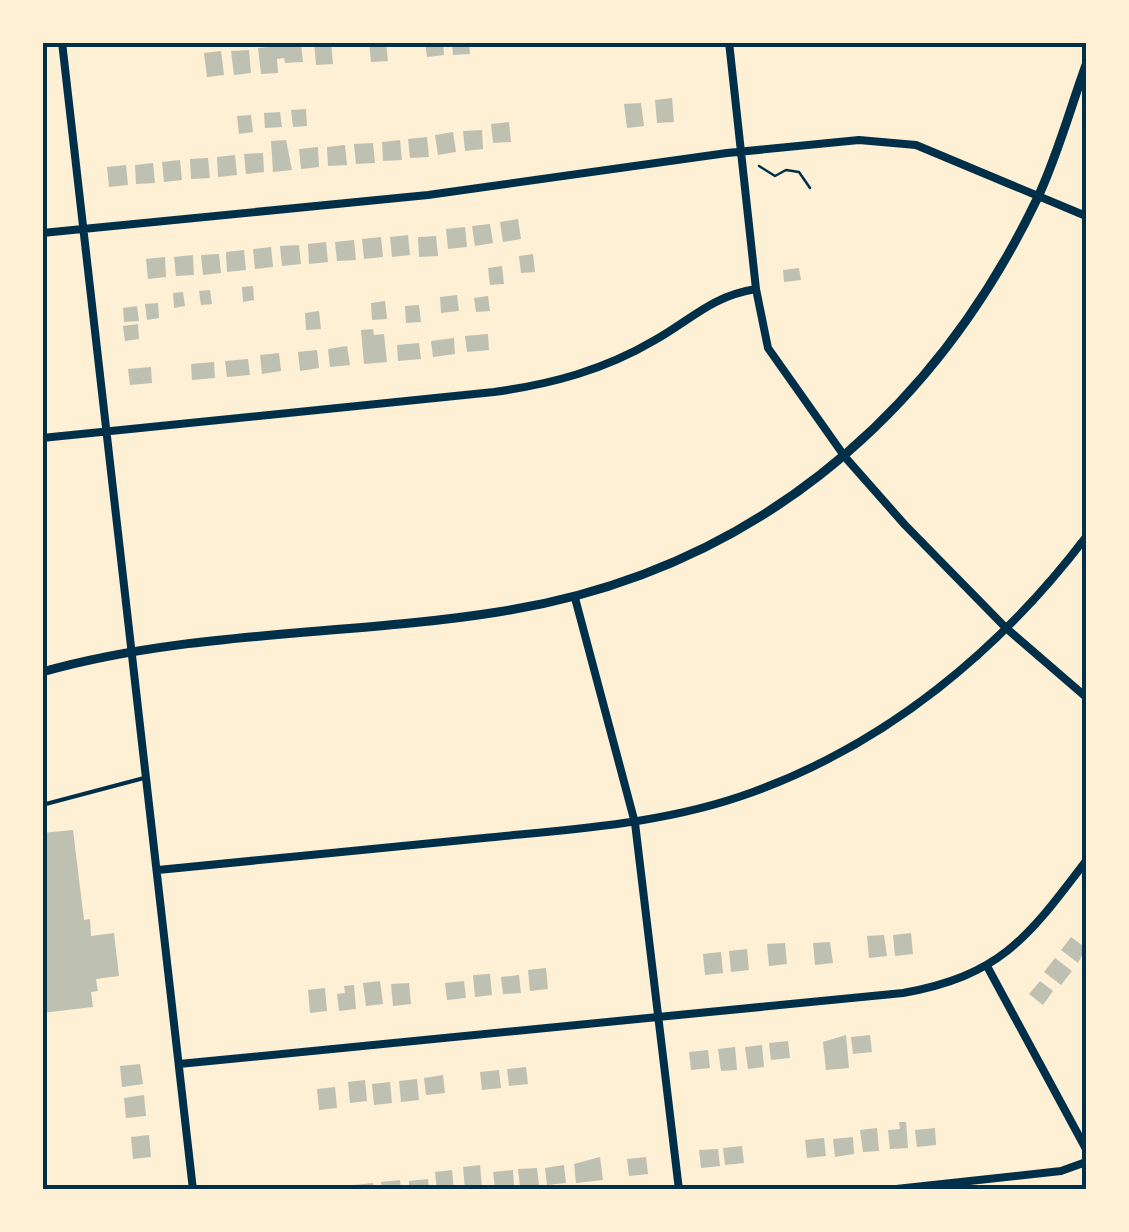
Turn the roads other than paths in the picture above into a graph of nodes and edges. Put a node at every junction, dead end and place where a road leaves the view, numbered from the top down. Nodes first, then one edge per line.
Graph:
1 (62, 42) edge
2 (729, 42) edge
3 (1086, 64) edge
4 (742, 152) junction
5 (1038, 196) junction
6 (1086, 216) edge
7 (84, 229) junction
8 (42, 233) edge
9 (756, 289) junction
10 (105, 429) junction
11 (42, 438) edge
12 (845, 457) junction
13 (1086, 537) edge
14 (576, 598) junction
15 (1006, 628) junction
16 (131, 649) junction
17 (42, 672) edge
18 (1086, 696) edge
19 (147, 777) junction
20 (42, 805) edge
21 (635, 823) junction
22 (1086, 861) edge
23 (158, 870) junction
24 (988, 968) junction
25 (659, 1018) junction
26 (179, 1064) junction
27 (1086, 1149) edge
28 (1086, 1162) edge
29 (193, 1190) edge
30 (679, 1190) edge
31 (887, 1190) edge

1 - 7 street
2 - 4 street
3 - 5 street
4 - 5 street
4 - 7 street
4 - 9 street
5 - 6 street
5 - 12 street
7 - 8 street
7 - 10 street
9 - 10 street
9 - 12 street
10 - 11 street
10 - 16 street
12 - 14 street
12 - 15 street
13 - 15 street
14 - 16 street
14 - 21 street
15 - 18 street
15 - 21 street
16 - 17 street
16 - 19 street
19 - 20 lane
19 - 23 street
21 - 23 street
21 - 25 street
22 - 24 street
23 - 26 street
24 - 25 street
24 - 27 street
25 - 26 street
25 - 30 street
26 - 29 street
28 - 31 street

